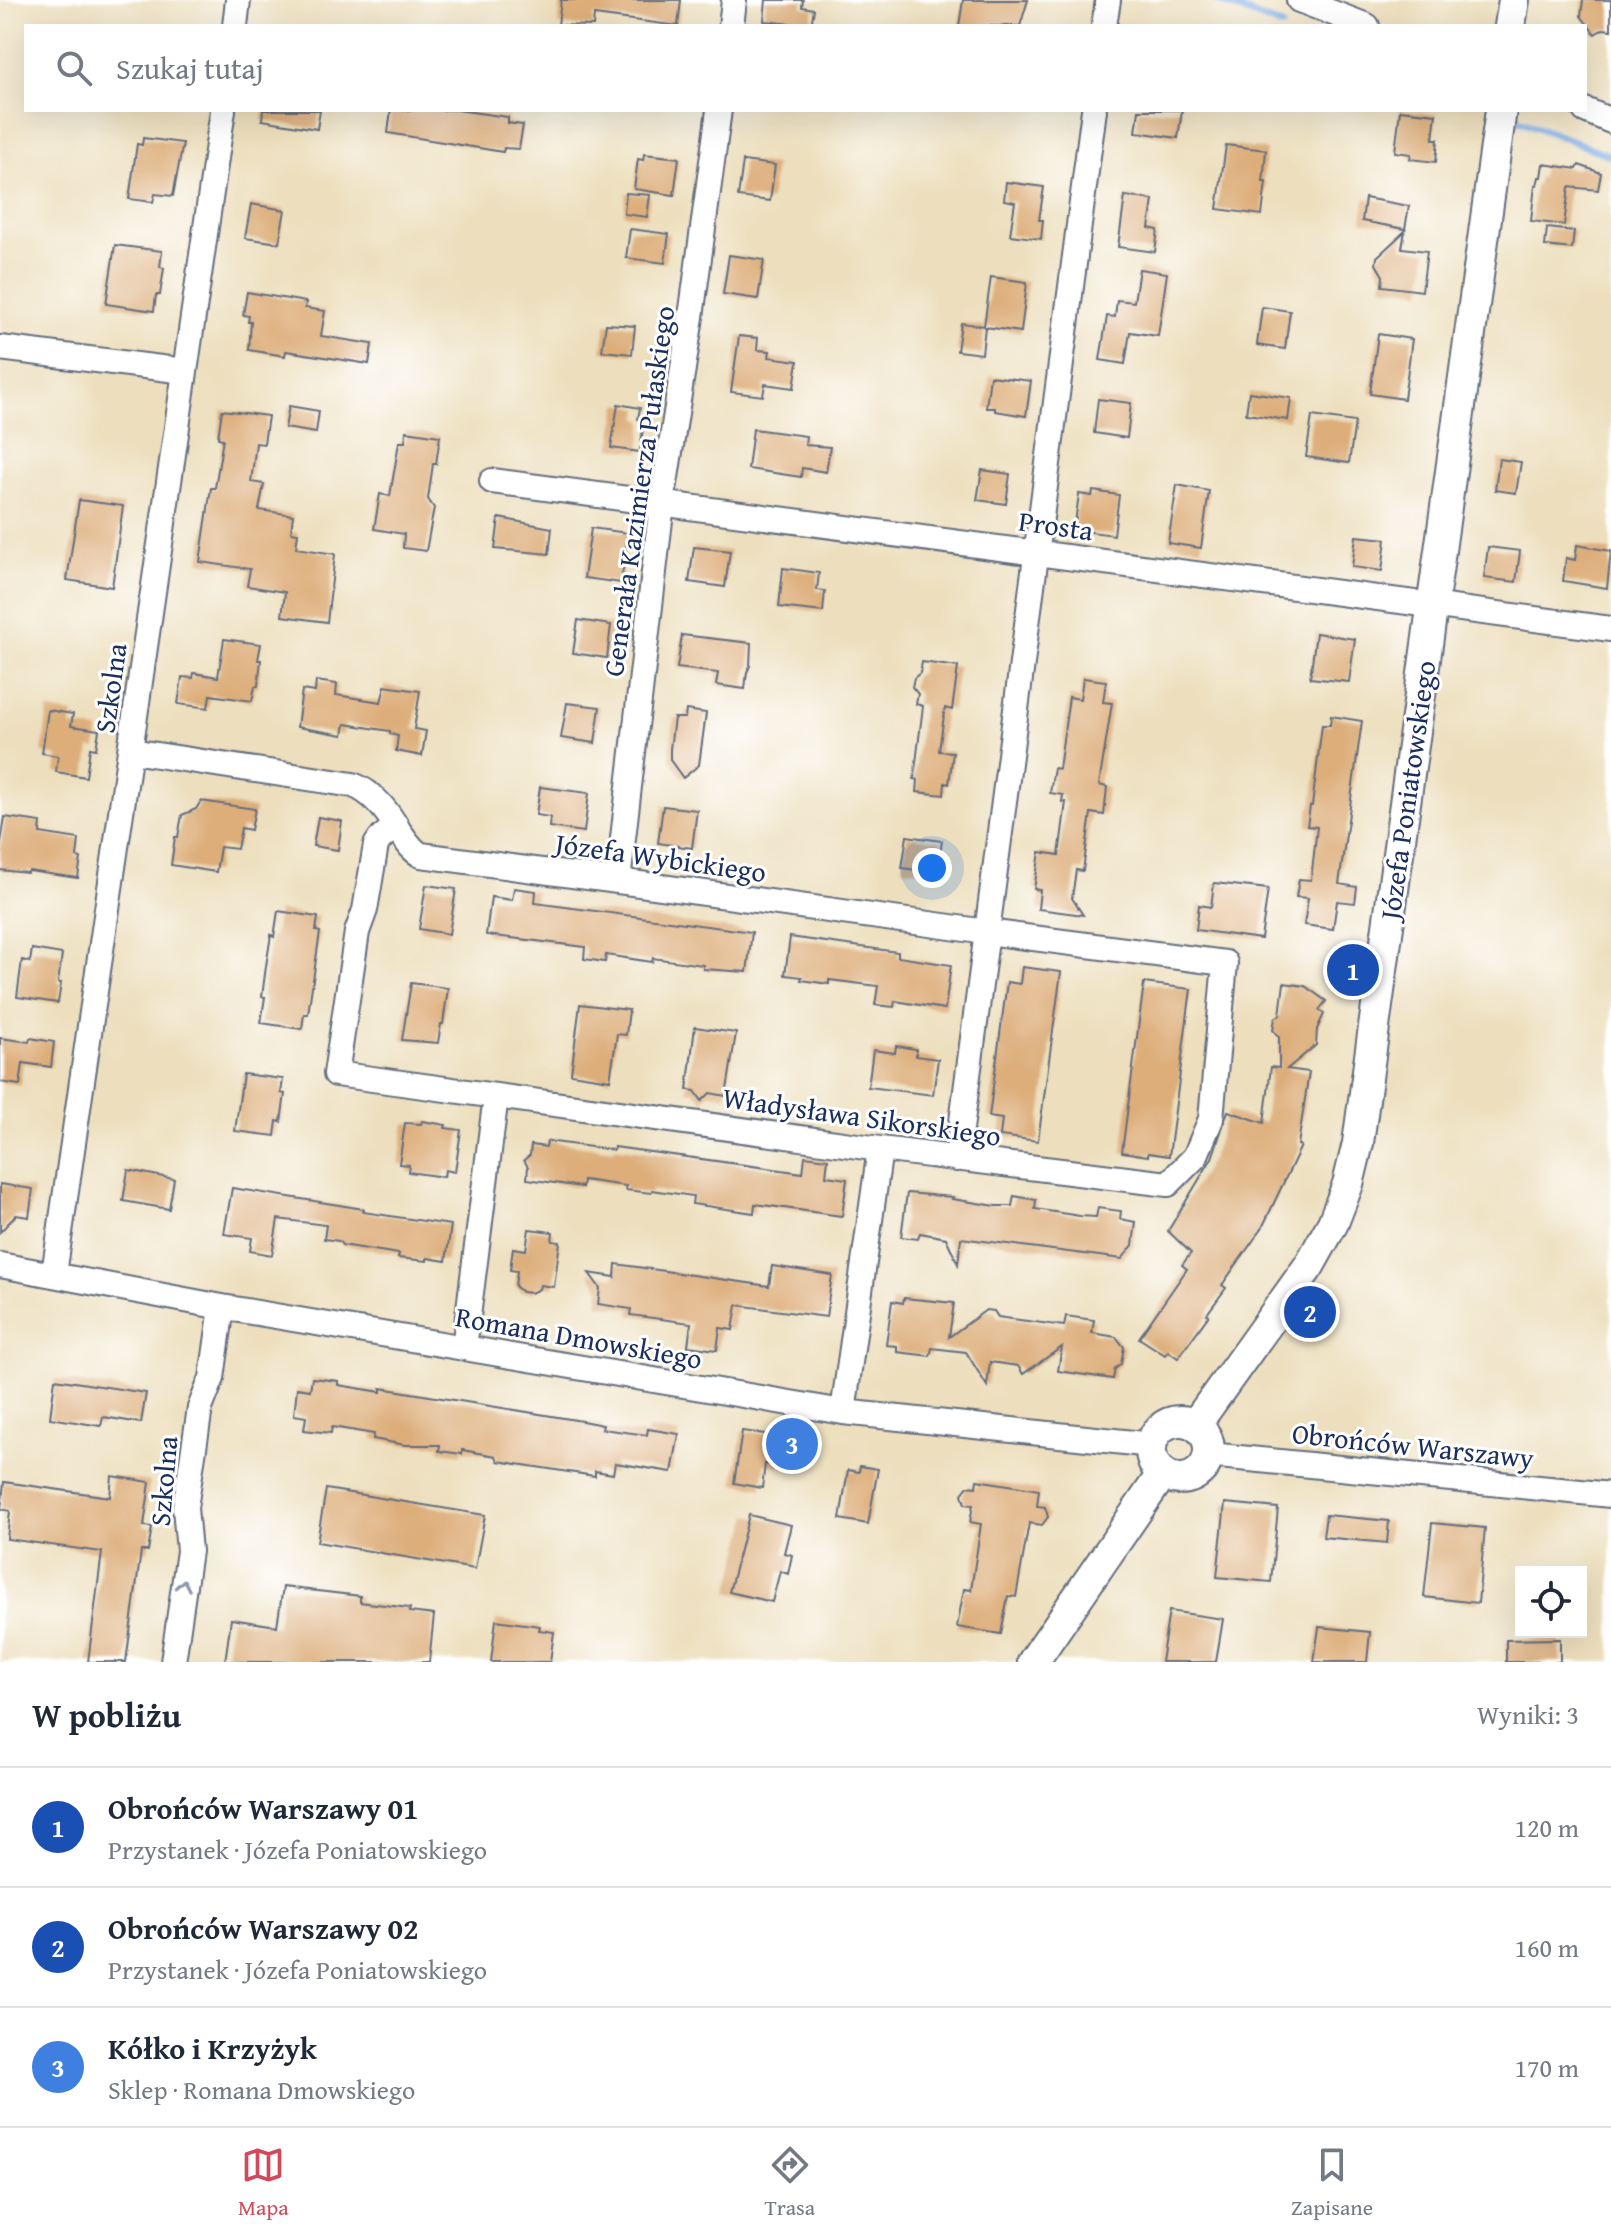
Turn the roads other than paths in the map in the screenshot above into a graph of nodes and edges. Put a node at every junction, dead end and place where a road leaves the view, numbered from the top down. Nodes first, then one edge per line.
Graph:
1 (238, 0) edge
2 (734, 0) edge
3 (1108, 0) edge
4 (1299, 0) edge
5 (1514, 0) edge
6 (235, 24) edge
7 (731, 24) edge
8 (1104, 24) edge
9 (1362, 24) edge
10 (1510, 24) edge
11 (1587, 111) edge
12 (223, 112) edge
13 (719, 112) edge
14 (1094, 112) edge
15 (1501, 112) edge
16 (1611, 121) edge
17 (0, 348) edge
18 (185, 371) junction
19 (492, 481) dead end
20 (662, 503) junction
21 (1037, 553) junction
22 (1432, 605) junction
23 (1611, 629) edge
24 (131, 751) junction
25 (396, 825) junction
26 (618, 881) junction
27 (987, 932) junction
28 (496, 1096) junction
29 (880, 1149) junction
30 (957, 1159) junction
31 (0, 1265) edge
32 (54, 1274) junction
33 (222, 1307) junction
34 (464, 1348) junction
35 (843, 1412) junction
36 (1195, 1425) junction
37 (1152, 1445) junction
38 (1209, 1455) junction
39 (1163, 1473) junction
40 (1611, 1495) edge
41 (173, 1662) edge
42 (1033, 1662) edge

1 - 6 street
2 - 7 street
3 - 8 street
4 - 9 street
5 - 10 street
11 - 16 street
12 - 18 street, Szkolna
13 - 20 street, Generała Kazimierza Pułaskiego
14 - 21 street
15 - 22 street, Józefa Poniatowskiego
17 - 18 street
18 - 24 street, Szkolna
19 - 20 street, Prosta
20 - 21 street, Prosta
20 - 26 street, Generała Kazimierza Pułaskiego
21 - 22 street, Prosta
21 - 27 street
22 - 23 street, Prosta
22 - 36 street, Józefa Poniatowskiego
24 - 25 street, Józefa Wybickiego
24 - 32 street, Szkolna
25 - 26 street, Józefa Wybickiego
25 - 28 street, Władysława Sikorskiego
26 - 27 street, Józefa Wybickiego
27 - 30 street
27 - 30 street, Władysława Sikorskiego
28 - 29 street, Władysława Sikorskiego
28 - 34 street
29 - 30 street, Władysława Sikorskiego
29 - 35 street
31 - 32 street, Romana Dmowskiego
32 - 33 street, Romana Dmowskiego
33 - 34 street, Romana Dmowskiego
41 -> 33 street, Szkolna
34 - 35 street, Romana Dmowskiego
35 - 37 street, Romana Dmowskiego
36 - 37 street
36 - 38 street
37 - 39 street
38 - 39 street
38 - 40 street, Obrońców Warszawy
39 - 42 street

